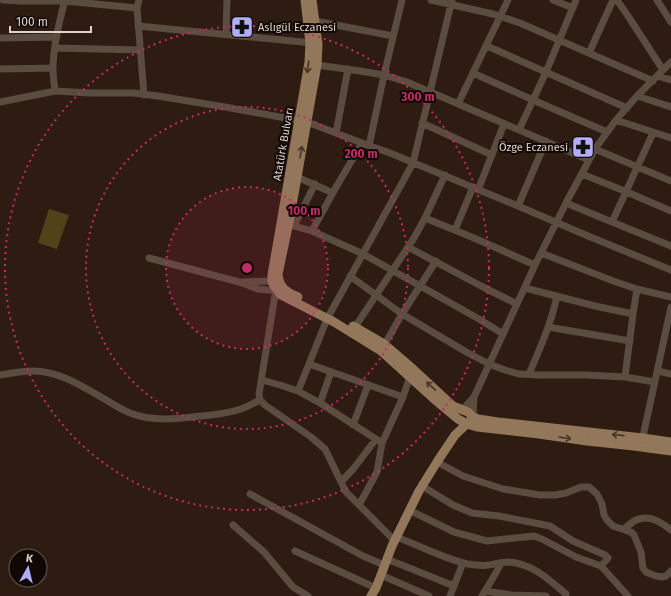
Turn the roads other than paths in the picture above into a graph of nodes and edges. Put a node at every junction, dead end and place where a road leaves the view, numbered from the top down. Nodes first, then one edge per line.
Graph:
1 (3, 0) edge
2 (62, 0) edge
3 (227, 0) edge
4 (305, 0) edge
5 (312, 0) edge
6 (402, 0) edge
7 (431, 0) edge
8 (508, 0) edge
9 (554, 0) edge
10 (576, 0) edge
11 (613, 0) edge
12 (617, 0) edge
13 (657, 0) edge
14 (20, 1) edge
15 (452, 2) edge
16 (138, 4) edge
17 (573, 8) junction
18 (501, 16) junction
19 (315, 21) junction
20 (671, 22) edge
21 (138, 26) junction
22 (226, 34) junction
23 (394, 36) junction
24 (57, 37) junction
25 (0, 38) edge
26 (559, 40) junction
27 (314, 43) junction
28 (487, 46) junction
29 (55, 48) junction
30 (140, 50) junction
31 (589, 53) junction
32 (671, 62) edge
33 (317, 66) junction
34 (53, 68) junction
35 (0, 69) edge
36 (348, 69) junction
37 (663, 70) junction
38 (546, 72) junction
39 (473, 73) junction
40 (384, 75) junction
41 (655, 78) junction
42 (671, 80) edge
43 (55, 91) junction
44 (430, 93) junction
45 (144, 95) junction
46 (637, 96) junction
47 (533, 100) junction
48 (0, 102) edge
49 (458, 104) junction
50 (671, 107) edge
51 (628, 108) junction
52 (616, 120) junction
53 (303, 122) junction
54 (422, 123) junction
55 (504, 124) junction
56 (519, 130) junction
57 (607, 132) junction
58 (336, 133) junction
59 (653, 133) junction
60 (671, 138) edge
61 (546, 141) junction
62 (366, 144) junction
63 (595, 149) junction
64 (492, 155) junction
65 (589, 160) junction
66 (413, 163) junction
67 (638, 167) junction
68 (582, 174) junction
69 (445, 175) junction
70 (297, 177) junction
71 (671, 181) edge
72 (315, 184) junction
73 (476, 188) junction
74 (333, 192) junction
75 (627, 192) junction
76 (566, 203) junction
77 (518, 206) junction
78 (671, 211) edge
79 (425, 218) junction
80 (612, 222) junction
81 (556, 223) junction
82 (292, 224) junction
83 (455, 230) junction
84 (312, 231) junction
85 (671, 246) edge
86 (408, 247) junction
87 (542, 253) junction
88 (363, 254) junction
89 (149, 258) dead end
90 (436, 261) junction
91 (535, 265) junction
92 (393, 270) junction
93 (671, 270) edge
94 (350, 276) junction
95 (272, 281) junction
96 (239, 282) junction
97 (419, 286) junction
98 (525, 288) junction
99 (637, 288) junction
100 (280, 289) junction
101 (377, 296) junction
102 (557, 296) junction
103 (671, 297) edge
104 (517, 304) junction
105 (671, 307) edge
106 (402, 314) junction
107 (633, 314) junction
108 (328, 316) junction
109 (355, 327) junction
110 (548, 327) junction
111 (503, 334) junction
112 (630, 341) junction
113 (383, 348) junction
114 (309, 364) junction
115 (489, 364) junction
116 (658, 371) junction
117 (331, 372) junction
118 (411, 373) junction
119 (529, 374) junction
120 (671, 374) edge
121 (0, 375) edge
122 (625, 377) junction
123 (262, 380) junction
124 (655, 382) junction
125 (368, 385) junction
126 (298, 391) junction
127 (403, 397) junction
128 (474, 397) junction
129 (260, 400) junction
130 (320, 403) junction
131 (460, 414) junction
132 (473, 417) junction
133 (467, 424) junction
134 (353, 425) junction
135 (455, 435) junction
136 (379, 441) junction
137 (642, 442) junction
138 (671, 442) edge
139 (671, 451) edge
140 (437, 462) junction
141 (341, 482) junction
142 (422, 486) junction
143 (250, 494) dead end
144 (360, 505) junction
145 (409, 510) junction
146 (233, 525) dead end
147 (624, 529) junction
148 (671, 530) edge
149 (395, 538) junction
150 (295, 551) dead end
151 (386, 562) junction
152 (464, 563) junction
153 (501, 563) junction
154 (601, 566) junction
155 (671, 571) edge
156 (381, 575) junction
157 (454, 586) junction
158 (374, 593) edge
159 (413, 593) edge
160 (483, 593) edge
161 (566, 595) edge
162 (308, 596) edge
163 (429, 596) edge
164 (450, 596) edge
165 (546, 596) edge
166 (628, 596) edge

1 - 14 street
2 - 14 street
2 - 16 street
2 - 24 street
3 - 22 street
4 - 27 main road, Atatürk Bulvarı
5 - 19 main road, Atatürk Bulvarı
6 - 23 street
7 - 15 street
8 - 18 street
9 - 17 street
10 - 17 street
11 - 31 street
12 - 37 street
13 - 20 street
15 - 18 street
15 - 44 street
16 - 21 street
17 - 26 street
18 - 26 street
18 - 28 street
19 - 23 street
19 - 27 main road, Atatürk Bulvarı
21 - 22 street
21 - 30 street
22 - 27 street
23 - 40 street
24 - 25 street
24 - 29 street
26 - 31 street
26 - 38 street
27 - 33 main road, Atatürk Bulvarı
27 -> 53 main road, Atatürk Bulvarı
28 - 38 street
28 - 39 street
29 - 30 street
29 - 34 street
30 - 45 street
31 - 41 street
32 - 37 street
33 - 36 street
33 - 53 main road, Atatürk Bulvarı
34 - 35 street
34 - 43 street
36 - 40 street
36 - 58 street
37 - 41 street
38 - 47 street
38 - 51 street
39 - 47 street
39 - 49 street
40 - 44 street
40 - 62 street
41 - 42 street
41 - 46 street
43 - 45 street
43 - 48 street
44 - 49 street
44 - 54 street
45 - 53 street
46 - 50 street
46 - 51 street
47 - 56 street
47 - 57 street
49 - 55 street
51 - 52 street
52 - 57 street
52 - 59 street
53 - 58 street
70 -> 53 main road, Atatürk Bulvarı
53 - 95 main road, Atatürk Bulvarı
54 - 64 street
54 - 66 street
55 - 56 street
55 - 64 street
56 - 61 street
57 - 63 street
58 - 62 street
59 - 60 street
59 - 67 street
61 - 65 street
61 - 77 street
62 - 66 street
62 - 74 street
63 - 65 street
63 - 67 street
64 - 73 street
65 - 68 street
66 - 69 street
66 - 88 street
67 - 71 street
67 - 75 street
68 - 75 street
68 - 76 street
69 - 73 street
69 - 79 street
70 - 72 street
70 - 82 main road, Atatürk Bulvarı
72 - 74 street
72 - 82 street
73 - 77 street
73 - 83 street
74 - 84 street
75 - 78 street
75 - 80 street
76 - 80 street
76 - 81 street
77 - 81 street
79 - 83 street
79 - 86 street
80 - 85 street
81 - 87 street
81 - 93 street
82 - 84 street
82 - 100 main road, Atatürk Bulvarı
83 - 91 street
84 - 88 street
86 - 90 street
86 - 92 street
87 - 91 street
87 - 99 street
88 - 92 street
88 - 94 street
89 - 96 street
90 - 97 street
90 - 104 street
91 - 98 street
92 - 97 street
92 - 101 street
94 - 101 street
94 - 108 street
95 - 96 street
95 - 100 main road
96 - 100 street
97 - 106 street
97 - 111 street
98 - 102 street
98 - 104 street
99 - 103 street
99 - 107 street
100 - 108 main road
100 - 123 street
101 - 106 street
101 - 109 street
102 - 107 street
102 - 110 street
104 - 111 street
105 - 116 street
106 - 113 street
106 - 115 street
107 - 112 street
108 - 109 main road
108 - 113 main road
108 - 114 street
109 - 113 main road
110 - 112 street
110 - 119 street
111 - 115 street
112 - 122 street
113 - 118 main road
114 - 117 street
114 - 126 street
115 - 119 street
115 - 128 street
116 - 120 street
116 - 124 street
117 - 125 street
117 - 130 street
118 - 127 street
118 - 131 main road
119 - 122 street
121 - 129 street
122 - 124 street
123 - 126 street
123 - 129 street
124 - 137 street
125 - 127 street
125 - 134 street
126 - 130 street
127 - 136 street
128 - 131 street
128 - 132 street
129 - 141 street
130 - 134 street
131 - 132 main road
131 - 133 main road
131 - 135 main road
132 - 133 main road
137 -> 132 main road
133 - 135 main road
133 -> 137 main road
134 - 136 street
135 - 140 main road
136 - 141 street
136 - 144 street
137 - 138 main road
137 - 139 main road
140 - 142 main road
140 - 147 street
141 - 144 street
142 - 145 main road
142 - 154 street
143 - 151 street
144 - 149 street
145 - 149 main road
145 - 154 street
146 - 162 street
147 - 148 street
147 - 155 street
149 - 151 main road
149 - 152 street
150 - 158 street
151 - 156 main road
151 - 157 street
152 - 153 street
152 - 157 street
153 - 160 street
153 - 161 street
154 - 166 street
156 - 158 main road
156 - 159 street
157 - 164 street
159 - 163 street
160 - 165 street

